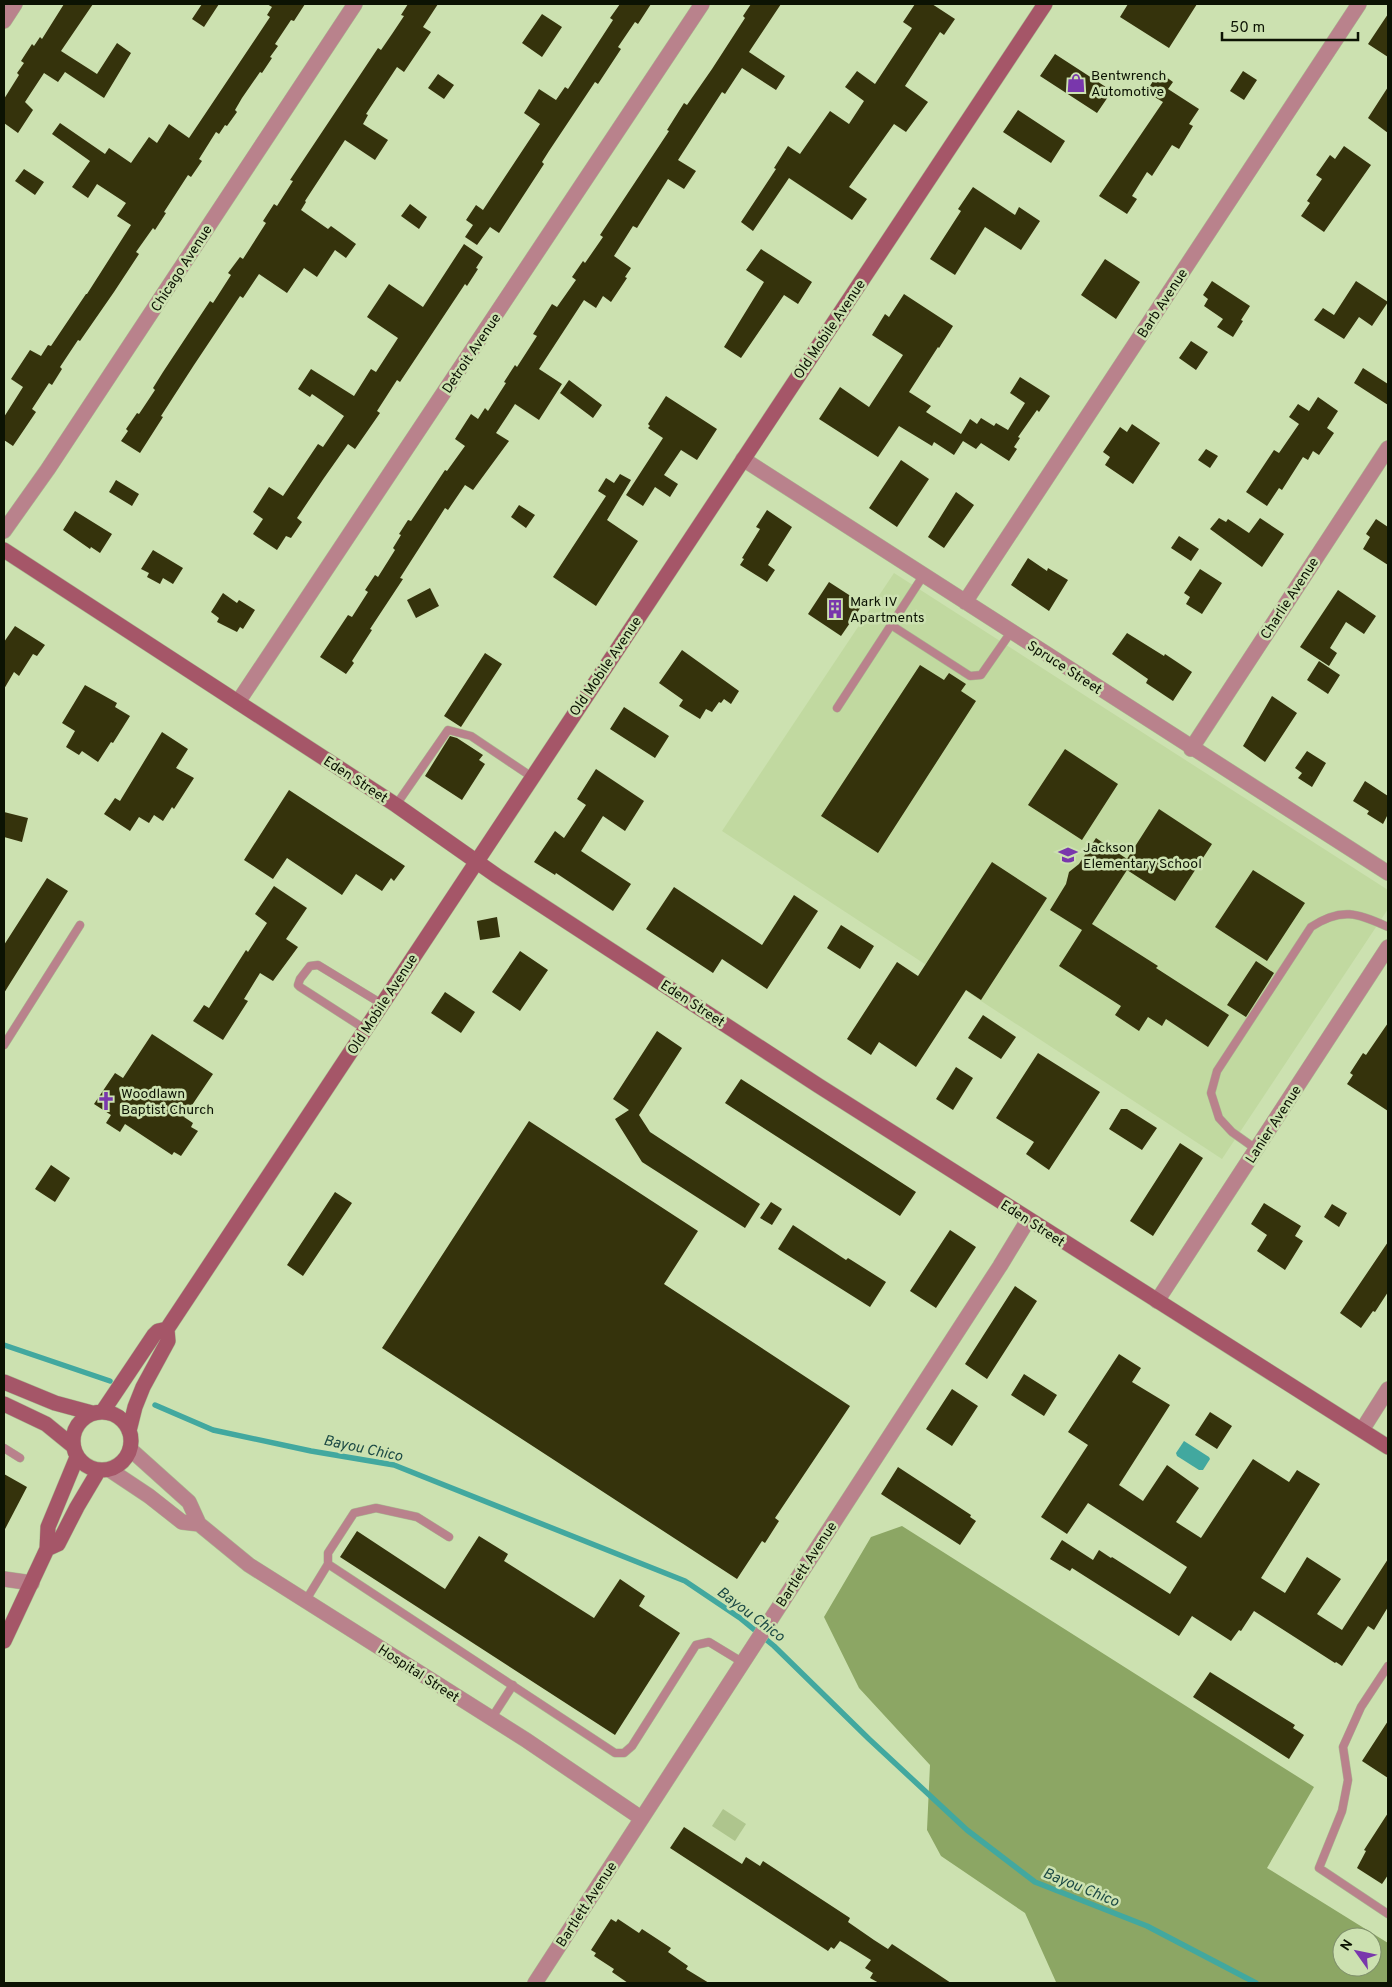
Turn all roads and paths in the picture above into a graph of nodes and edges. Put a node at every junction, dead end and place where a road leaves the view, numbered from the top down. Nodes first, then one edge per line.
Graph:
1 (15, 4) edge
2 (355, 4) edge
3 (702, 4) edge
4 (1045, 4) edge
5 (1359, 4) edge
6 (4, 21) edge
7 (1388, 448) edge
8 (743, 460) junction
9 (4, 531) edge
10 (4, 550) edge
11 (924, 576) junction
12 (964, 602) junction
13 (891, 625) junction
14 (1011, 632) junction
15 (238, 702) junction
16 (837, 708) dead end
17 (1191, 748) junction
18 (532, 777) junction
19 (396, 805) junction
20 (476, 861) junction
21 (1388, 873) edge
22 (80, 925) dead end
23 (1388, 927) edge
24 (1388, 947) edge
25 (382, 1004) junction
26 (365, 1029) junction
27 (4, 1045) edge
28 (1256, 1149) junction
29 (1028, 1220) junction
30 (1158, 1301) junction
31 (167, 1329) junction
32 (4, 1382) edge
33 (1388, 1389) edge
34 (4, 1404) edge
35 (97, 1412) junction
36 (1362, 1430) junction
37 (129, 1431) junction
38 (1388, 1447) edge
39 (4, 1448) edge
40 (130, 1449) junction
41 (75, 1451) junction
42 (20, 1458) dead end
43 (105, 1470) junction
44 (199, 1524) junction
45 (449, 1537) dead end
46 (47, 1549) junction
47 (328, 1564) junction
48 (4, 1578) edge
49 (32, 1583) junction
50 (306, 1600) junction
51 (4, 1641) edge
52 (743, 1661) junction
53 (1388, 1666) edge
54 (513, 1686) junction
55 (491, 1719) junction
56 (641, 1818) junction
57 (1388, 1914) edge
58 (535, 1983) edge

1 - 6 street
2 - 9 street, Chicago Avenue
3 - 15 street, Detroit Avenue
4 - 8 main road, Old Mobile Avenue
5 - 12 street, Barb Avenue
7 - 17 street, Charlie Avenue
8 - 11 street, Spruce Street
8 - 18 main road, Old Mobile Avenue
10 - 15 main road, Eden Street
11 - 12 street, Spruce Street
11 - 13 lane
12 - 14 street, Spruce Street
13 - 14 lane
13 - 16 lane
14 - 17 street, Spruce Street
15 - 19 main road, Eden Street
17 - 21 street, Spruce Street
18 - 19 lane
18 - 20 main road, Old Mobile Avenue
19 - 20 main road, Eden Street
20 - 25 main road, Old Mobile Avenue
20 - 29 main road, Eden Street
22 - 27 lane
23 - 28 lane
24 - 28 street, Lanier Avenue
25 - 26 main road, Old Mobile Avenue
25 - 26 lane
26 - 31 main road, Old Mobile Avenue
28 - 30 street, Lanier Avenue
29 - 30 main road, Eden Street
29 - 52 street, Bartlett Avenue
30 - 36 main road, Eden Street
31 - 35 main road, Old Mobile Avenue
31 - 37 main road, Old Mobile Avenue
32 - 35 main road
33 - 36 street
34 - 41 main road
35 - 37 main road
35 - 41 main road, Old Mobile Avenue
36 - 38 main road, Eden Street
37 - 40 main road, Old Mobile Avenue
39 - 42 lane
40 - 43 main road, Old Mobile Avenue
40 - 44 street, Hospital Street
41 - 43 main road
41 - 46 main road, Old Mobile Avenue
43 - 44 street, Hospital Street
43 - 46 main road, Old Mobile Avenue
44 - 50 street, Hospital Street
45 - 47 lane
46 - 49 main road, Old Mobile Avenue
47 - 50 lane
47 - 54 lane
48 - 49 street
49 - 51 main road, Old Mobile Avenue
50 - 55 street, Hospital Street
52 - 54 lane
52 - 56 street, Bartlett Avenue
53 - 57 lane
54 - 55 lane
55 - 56 street, Hospital Street
56 - 58 street, Bartlett Avenue

